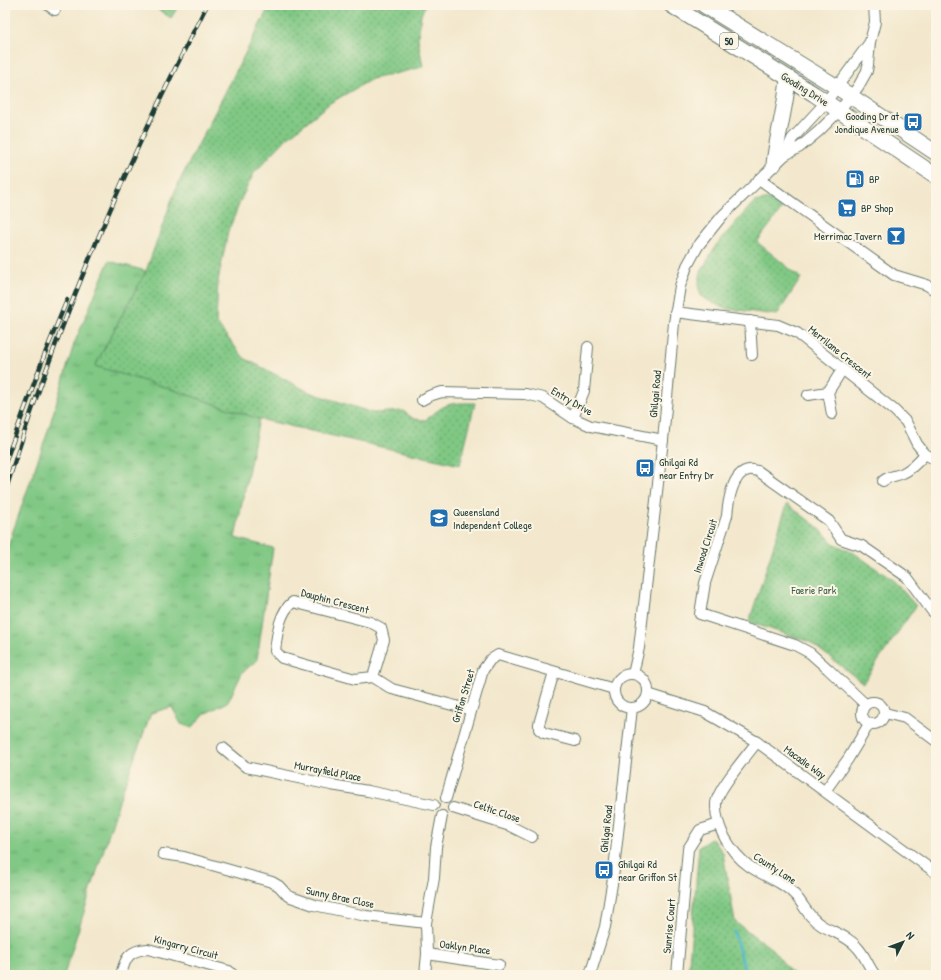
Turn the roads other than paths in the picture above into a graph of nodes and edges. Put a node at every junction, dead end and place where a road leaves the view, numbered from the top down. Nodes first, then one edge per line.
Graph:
1 (671, 5) edge
2 (704, 5) edge
3 (874, 5) edge
4 (870, 42) junction
5 (788, 78) junction
6 (837, 87) junction
7 (851, 96) junction
8 (826, 102) junction
9 (839, 111) junction
10 (936, 153) edge
11 (779, 159) junction
12 (936, 176) edge
13 (759, 179) junction
14 (936, 291) edge
15 (675, 312) junction
16 (750, 321) junction
17 (588, 347) dead end
18 (752, 355) dead end
19 (842, 370) junction
20 (828, 392) junction
21 (808, 395) dead end
22 (422, 400) dead end
23 (832, 414) dead end
24 (573, 418) junction
25 (663, 440) junction
26 (925, 454) junction
27 (936, 460) edge
28 (883, 481) dead end
29 (936, 614) edge
30 (554, 672) junction
31 (633, 674) junction
32 (373, 677) junction
33 (614, 689) junction
34 (648, 694) junction
35 (865, 704) junction
36 (632, 708) junction
37 (471, 710) junction
38 (885, 713) junction
39 (869, 724) junction
40 (575, 741) dead end
41 (936, 741) edge
42 (757, 742) junction
43 (223, 748) dead end
44 (825, 791) junction
45 (446, 798) junction
46 (434, 805) junction
47 (453, 808) junction
48 (442, 816) junction
49 (719, 824) junction
50 (532, 837) dead end
51 (163, 854) dead end
52 (936, 873) edge
53 (426, 924) junction
54 (427, 954) junction
55 (500, 965) dead end
56 (121, 975) edge
57 (233, 975) edge
58 (425, 975) edge
59 (590, 975) edge
60 (677, 975) edge
61 (875, 975) edge

1 - 5 main road, Gooding Drive / 50
2 - 6 main road, Gooding Drive / 50
3 - 4 street
4 - 6 street, Ghilgai Road
4 - 7 street, Ghilgai Road
5 - 8 main road, Gooding Drive / 50
5 - 11 main road
6 - 7 main road, Gooding Drive / 50
6 - 8 street, Ghilgai Road
7 - 9 street, Ghilgai Road
7 - 10 main road, Gooding Drive / 50
8 - 9 main road, Gooding Drive / 50
8 - 11 street, Ghilgai Road
9 - 11 street, Ghilgai Road
9 - 12 main road, Gooding Drive / 50
11 - 13 street, Ghilgai Road
13 - 14 street
13 - 15 street, Ghilgai Road
15 - 16 street, Merrilane Crescent
15 - 25 street, Ghilgai Road
16 - 18 street
16 - 19 street, Merrilane Crescent
17 - 24 street
19 - 20 street
19 - 26 street, Merrilane Crescent
20 - 21 street
20 - 23 street
22 - 24 street, Entry Drive
24 - 25 street, Entry Drive
25 - 31 street, Ghilgai Road
26 - 27 street, Merrilane Crescent
26 - 28 street
29 - 35 street, Inwood Circuit
30 - 33 street, Griffon Street
30 - 37 street, Griffon Street
30 - 40 street
31 - 33 street
31 - 34 street
32 - 32 street, Dauphin Crescent
32 - 37 street
33 - 36 street
34 - 36 street
34 - 42 street, Macadie Way
35 - 38 street
35 - 39 street
36 - 59 street, Ghilgai Road
37 - 45 street, Griffon Street
38 - 39 street
38 - 41 street
39 - 44 street
42 - 44 street, Macadie Way
42 - 49 street, County Lane
43 - 46 street, Murrayfield Place
44 - 52 street, Macadie Way
45 - 46 street
45 - 47 street
46 - 48 street
47 - 48 street
47 - 50 street, Celtic Close
48 - 53 street
49 - 60 street, Sunrise Court
49 - 61 street, County Lane
51 - 53 street, Sunny Brae Close
53 - 54 street
54 - 55 street, Oaklyn Place
54 - 58 street
56 - 57 street, Kingarry Circuit

